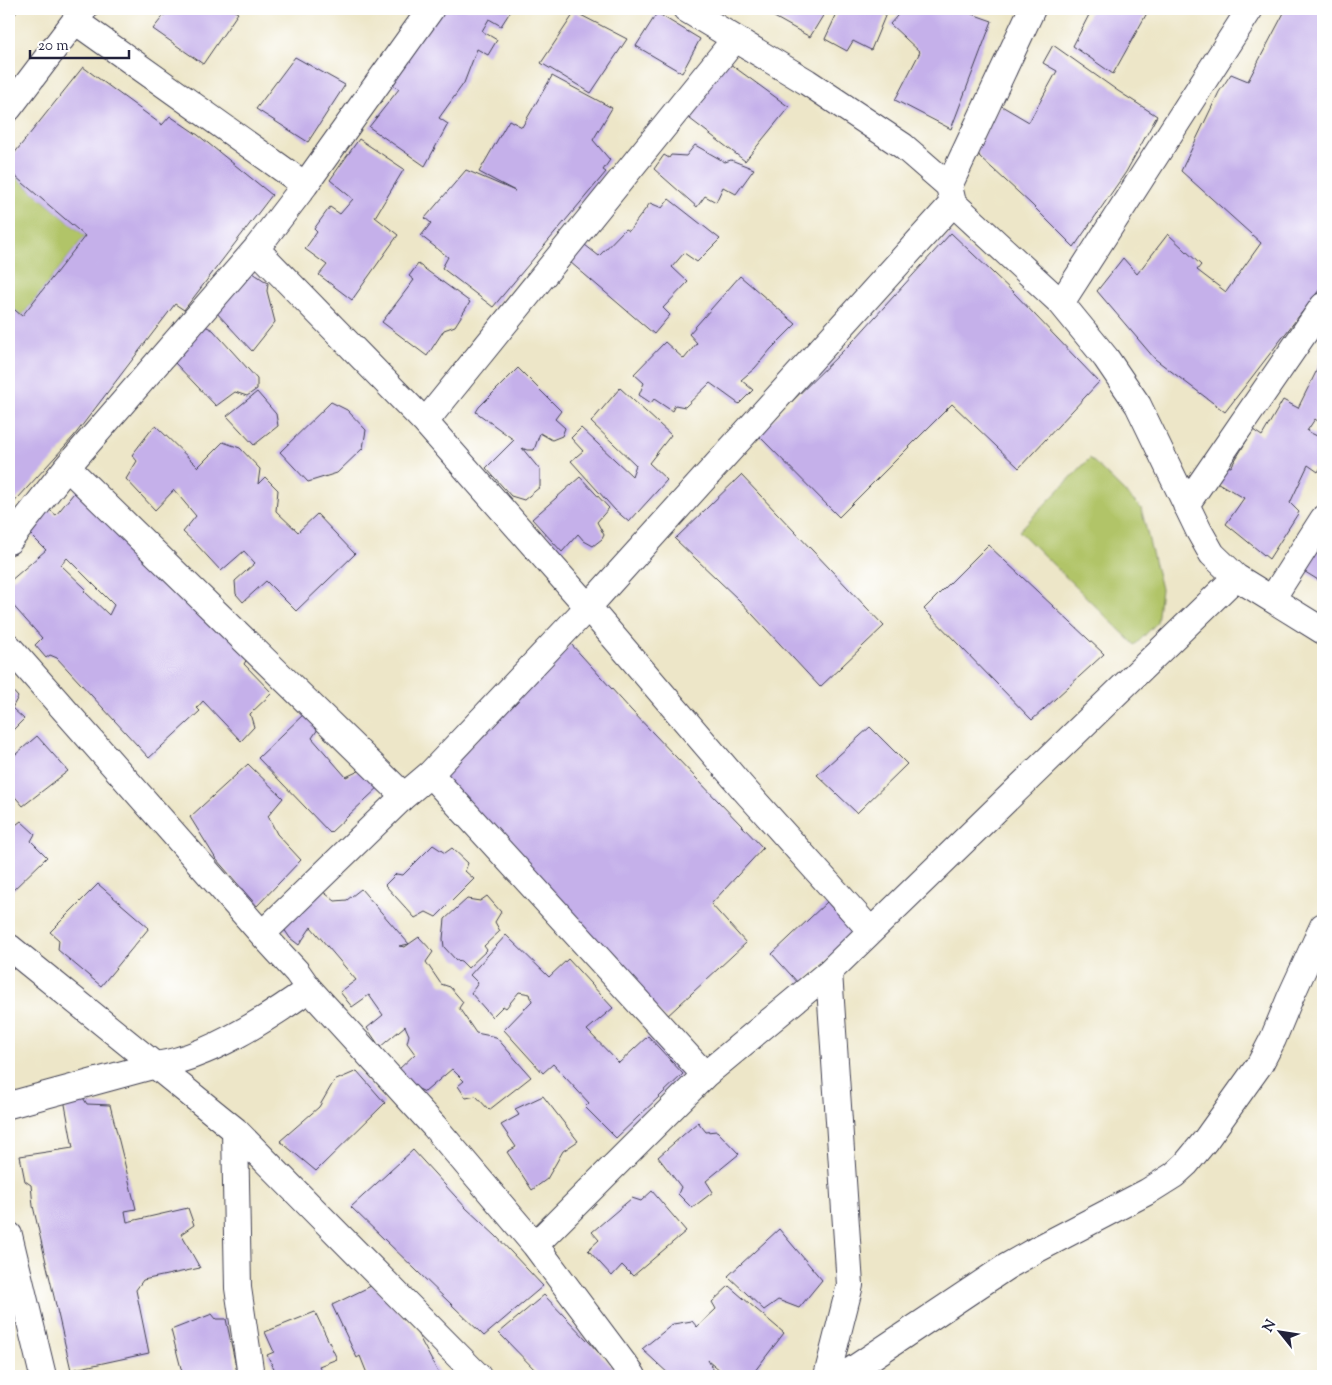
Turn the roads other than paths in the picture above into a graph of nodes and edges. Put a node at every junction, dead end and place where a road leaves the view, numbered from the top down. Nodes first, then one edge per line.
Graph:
1 (431, 9) edge
2 (1032, 9) edge
3 (1250, 9) edge
4 (700, 12) edge
5 (80, 15) edge
6 (735, 39) junction
7 (9, 108) edge
8 (305, 185) junction
9 (951, 195) junction
10 (256, 249) junction
11 (1061, 303) junction
12 (1323, 306) edge
13 (425, 422) junction
14 (67, 466) junction
15 (1186, 505) junction
16 (1323, 519) edge
17 (9, 541) edge
18 (1236, 577) junction
19 (1272, 599) junction
20 (588, 607) junction
21 (1323, 631) edge
22 (9, 647) edge
23 (430, 774) junction
24 (404, 796) junction
25 (1323, 926) edge
26 (872, 931) junction
27 (262, 934) junction
28 (9, 947) edge
29 (829, 972) junction
30 (309, 989) junction
31 (156, 1065) junction
32 (705, 1075) junction
33 (9, 1105) edge
34 (235, 1130) junction
35 (9, 1235) edge
36 (535, 1245) junction
37 (43, 1376) edge
38 (251, 1376) edge
39 (478, 1376) edge
40 (633, 1376) edge
41 (827, 1376) edge
42 (843, 1376) edge

1 - 8 street
2 - 9 street
3 - 11 street
4 - 6 street
5 - 7 street
5 - 8 street
6 - 9 street
6 - 13 street
8 - 10 street
9 - 11 street
9 - 20 street
10 - 13 street
10 - 14 street
11 - 15 street
12 - 15 street
13 - 20 street
14 - 17 street
14 - 24 street
15 - 18 street
16 - 19 street
18 - 19 street
18 - 26 street
19 - 21 street
20 - 23 street
20 - 26 street
22 - 27 street
23 - 24 street
23 - 32 street
24 - 27 street
25 - 42 street
26 - 29 street
27 - 30 street
28 - 31 street
29 - 32 street
29 - 41 street
30 - 31 street
30 - 36 street
31 - 33 street
31 - 34 street
32 - 36 street
34 - 38 street
34 - 39 street
35 - 37 street
36 - 40 street

